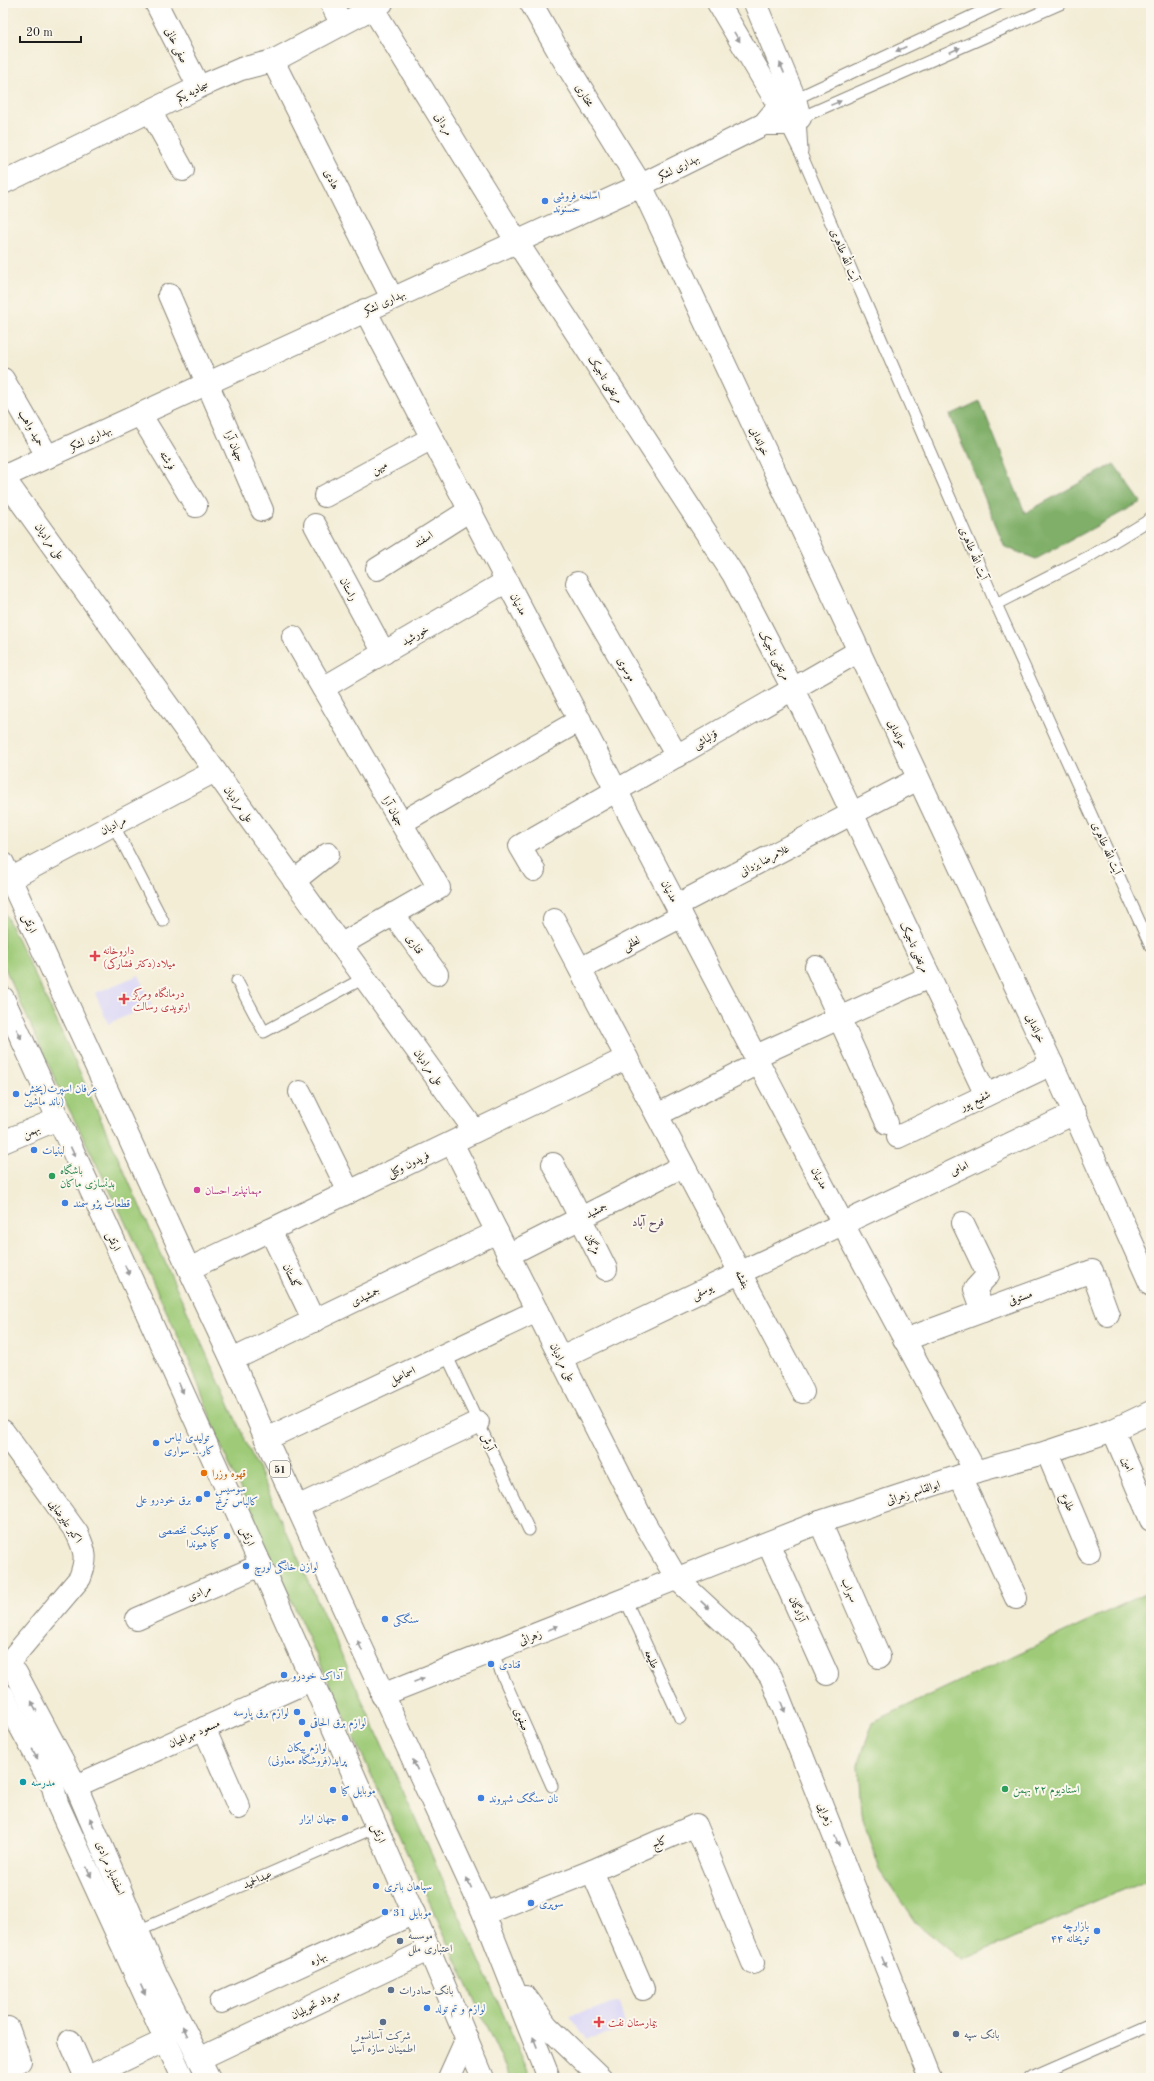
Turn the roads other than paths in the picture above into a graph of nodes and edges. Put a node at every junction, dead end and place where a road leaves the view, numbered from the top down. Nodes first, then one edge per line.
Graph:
1 (156, 3) edge
2 (332, 3) edge
3 (531, 3) edge
4 (718, 3) edge
5 (755, 3) edge
6 (1000, 3) edge
7 (1062, 3) edge
8 (377, 5) edge
9 (341, 24) junction
10 (273, 61) junction
11 (199, 87) junction
12 (150, 111) junction
13 (790, 112) junction
14 (802, 156) junction
15 (183, 170) dead end
16 (3, 183) edge
17 (641, 185) junction
18 (517, 242) junction
19 (169, 295) dead end
20 (392, 298) junction
21 (365, 310) junction
22 (3, 379) edge
23 (207, 383) junction
24 (140, 414) junction
25 (432, 438) junction
26 (48, 457) junction
27 (3, 477) edge
28 (325, 496) dead end
29 (196, 506) dead end
30 (262, 510) dead end
31 (470, 510) junction
32 (1151, 517) edge
33 (315, 525) dead end
34 (377, 569) dead end
35 (507, 582) junction
36 (577, 583) dead end
37 (996, 604) junction
38 (293, 636) dead end
39 (859, 651) junction
40 (384, 653) junction
41 (323, 688) junction
42 (793, 689) junction
43 (580, 720) junction
44 (677, 756) junction
45 (215, 771) junction
46 (918, 779) junction
47 (616, 790) junction
48 (852, 814) junction
49 (401, 823) junction
50 (113, 824) junction
51 (328, 854) dead end
52 (534, 870) dead end
53 (7, 871) edge
54 (294, 880) junction
55 (680, 911) junction
56 (393, 914) junction
57 (554, 920) dead end
58 (163, 921) dead end
59 (340, 944) junction
60 (1151, 947) edge
61 (816, 967) dead end
62 (580, 969) junction
63 (437, 974) dead end
64 (929, 977) junction
65 (364, 978) junction
66 (237, 981) dead end
67 (3, 998) edge
68 (839, 1018) junction
69 (627, 1058) junction
70 (757, 1059) junction
71 (1052, 1064) junction
72 (300, 1092) dead end
73 (986, 1095) junction
74 (1075, 1113) junction
75 (657, 1115) junction
76 (58, 1119) junction
77 (475, 1131) junction
78 (3, 1142) edge
79 (452, 1143) junction
80 (552, 1164) dead end
81 (683, 1166) junction
82 (349, 1192) junction
83 (579, 1219) junction
84 (963, 1223) dead end
85 (843, 1224) junction
86 (270, 1230) junction
87 (497, 1232) junction
88 (508, 1255) junction
89 (606, 1269) dead end
90 (189, 1270) junction
91 (740, 1273) junction
92 (1151, 1285) edge
93 (984, 1311) junction
94 (537, 1312) junction
95 (1108, 1315) dead end
96 (314, 1321) junction
97 (904, 1340) junction
98 (446, 1354) junction
99 (561, 1358) junction
100 (232, 1360) junction
101 (803, 1392) dead end
102 (1151, 1412) edge
103 (478, 1422) junction
104 (3, 1430) edge
105 (1113, 1430) junction
106 (266, 1438) junction
107 (1047, 1452) junction
108 (968, 1474) junction
109 (297, 1507) junction
110 (1151, 1520) edge
111 (820, 1522) junction
112 (529, 1530) dead end
113 (768, 1543) junction
114 (1089, 1552) dead end
115 (261, 1565) junction
116 (677, 1579) junction
117 (1016, 1598) dead end
118 (625, 1599) junction
119 (137, 1619) dead end
120 (492, 1652) junction
121 (879, 1657) dead end
122 (3, 1669) edge
123 (827, 1674) dead end
124 (311, 1680) junction
125 (3, 1695) edge
126 (382, 1695) junction
127 (680, 1718) dead end
128 (204, 1728) junction
129 (76, 1786) junction
130 (552, 1786) dead end
131 (240, 1808) dead end
132 (376, 1827) junction
133 (592, 1871) junction
134 (414, 1913) junction
135 (484, 1914) junction
136 (138, 1931) junction
137 (430, 1949) junction
138 (753, 1963) dead end
139 (504, 1965) junction
140 (643, 1989) dead end
141 (221, 2002) dead end
142 (1151, 2025) edge
143 (8, 2028) dead end
144 (467, 2038) junction
145 (70, 2040) dead end
146 (166, 2040) junction
147 (3, 2069) edge
148 (204, 2069) edge
149 (86, 2078) edge
150 (183, 2078) edge
151 (449, 2078) edge
152 (483, 2078) edge
153 (549, 2078) edge
154 (601, 2078) edge
155 (930, 2078) edge
156 (1030, 2078) edge

1 - 11 street, صفی خانی
2 - 9 street
3 - 17 street, مختاری
4 -> 13 street
13 -> 5 street
6 -> 13 lane
13 -> 7 lane
8 - 9 street, سجادیه یکم
8 - 18 street, مردانی
9 - 10 street, سجادیه یکم
10 - 11 street, سجادیه یکم
10 - 20 street, هادی
11 - 12 street, سجادیه یکم
12 - 15 street
12 - 16 street, سجادیه یکم
13 - 14 lane, آیت الله طاهری
13 - 14 lane
13 - 17 street, بهداری لشکر
14 - 37 lane, آیت الله طاهری
17 - 18 street, بهداری لشکر
17 - 39 street, خواندابی
18 - 20 street, بهداری لشکر
18 - 42 street, مرتضی تاجیک
19 - 23 street, جهان آرا
20 - 21 street, بهداری لشکر
21 - 23 street, بهداری لشکر
21 - 25 street, مدنیان
22 - 26 street, حمید واهب
23 - 24 street, بهداری لشکر
23 - 30 street, جهان آرا
24 - 26 street, بهداری لشکر
24 - 29 street, فرشته
25 - 28 street, میهن
25 - 31 street, مدنیان
26 - 27 street, بهداری لشکر
27 - 45 street, علی مرادیان
31 - 34 street, اسفند
31 - 35 street, مدنیان
32 - 37 lane
33 - 40 street, راستان
35 - 40 street, خورشید
35 - 43 street, مدنیان
36 - 44 street, موسوی
37 - 60 lane, آیت الله طاهری
38 - 41 street, جهان آرا
39 - 42 street, قزلباشی
39 - 46 street, خواندابی
40 - 41 street, خورشید
41 - 49 street, جهان آرا
42 - 44 street, قزلباشی
42 - 48 street, مرتضی تاجیک
43 - 47 street, مدنیان
43 - 49 street
44 - 47 street, قزلباشی
45 - 50 street, مرادیان
45 - 54 street, علی مرادیان
46 - 48 street, غلامرضا یزدانی
46 - 71 street, خواندابی
47 - 52 street, قزلباشی
47 - 55 street, مدنیان
48 - 55 street, غلامرضا یزدانی
48 - 64 street, مرتضی تاجیک
49 - 56 street, جهان آرا
50 - 53 street, مرادیان
50 - 58 lane
51 - 54 street
53 - 90 street, ارتش / 51
54 - 59 street, علی مرادیان
55 - 62 street, لطفی
55 - 70 street, مدنیان
56 - 59 street, جهان آرا
56 - 63 street, قناری
57 - 62 street, بنفشه
59 - 65 street, علی مرادیان
61 - 68 street
62 - 69 street, بنفشه
64 - 68 street
64 - 73 street, مرتضی تاجیک
65 - 66 lane
65 - 77 street, علی مرادیان
67 -> 76 street, ارتش
68 - 70 street
68 - 73 street, شفیع پور
69 - 75 street, بنفشه
69 - 77 street, فریدون وکیلی
70 - 75 street
70 - 85 street, مدنیان
71 - 73 street, شفیع پور
71 - 74 street, خواندابی
72 - 82 street
74 - 85 street, امامی
74 - 92 street, خواندابی
75 - 81 street, بنفشه
76 - 78 street, بهمن
76 -> 115 street, ارتش
77 - 79 street, فریدون وکیلی
79 - 82 street, فریدون وکیلی
79 - 87 street, علی مرادیان
80 - 83 street, مژگان
81 - 83 street, جمشید
81 - 91 street, بنفشه
82 - 86 street, فریدون وکیلی
83 - 88 street, جمشید
83 - 89 street, مژگان
84 - 93 street
85 - 91 street, یوسفی
85 - 97 street, مدنیان
86 - 90 street, فریدون وکیلی
86 - 96 street, گلستان
87 - 88 street, علی مرادیان
87 - 96 street, جمشیدی
88 - 94 street, علی مرادیان
90 - 100 street, ارتش / 51
91 - 99 street, یوسفی
91 - 101 street, بنفشه
93 - 95 street, مستوفی
93 - 97 street, مستوفی
94 - 98 street, اسماعیل
94 - 99 street, علی مرادیان
96 - 100 street, جمشیدی
97 - 108 street, مدنیان
98 - 103 lane, آرش
98 - 106 street, اسماعیل
99 - 116 street, علی مرادیان
100 - 106 street, ارتش / 51
102 - 105 street, ابوالقاسم زهرائی
103 - 109 street
103 - 112 lane, آرش
104 - 122 street, اکبر علیرضایی
105 - 107 street, ابوالقاسم زهرائی
105 - 110 street, امین
106 - 109 street, ارتش / 51
107 - 108 street, ابوالقاسم زهرائی
107 - 114 street, طلوع
108 - 111 street, ابوالقاسم زهرائی
108 - 117 street, مدنیان
126 -> 109 street, ارتش / 51
111 - 113 street, ابوالقاسم زهرائی
111 - 121 street, سهراب
113 - 116 street, ابوالقاسم زهرائی
113 - 123 street, آزادگان
115 - 119 street, مرادی
115 - 124 street, ارتش
116 - 118 street, زهرائی
116 -> 155 street, زهرایی
120 -> 118 street, زهرائی
118 - 127 lane, طلیعه
126 -> 120 street, زهرائی
120 - 130 lane, صفوی
129 -> 122 street, اسفندیار مرادی
124 - 128 street, مسعود مهرالهیان
124 - 132 street, ارتش
125 -> 146 street, اسفندیار مرادی
135 -> 126 street, ارتش / 51
128 - 129 street, مسعود مهرالهیان
128 - 131 street
136 -> 129 street, اسفندیار مرادی
132 - 134 street, ارتش
132 - 136 lane, عبدالحمید
133 - 135 street, کاج
133 - 138 street, کاج
133 - 140 street
134 - 137 street, ارتش
134 - 141 street, بهاره
135 - 139 street, ارتش / 51
148 -> 136 street, اسفندیار مرادی
137 - 144 street, ارتش
137 - 148 street, مهرداد تحویلیان
153 -> 139 street, ارتش / 51
139 - 154 street
142 - 156 lane
143 - 147 street
144 - 151 street
144 - 152 street, ارتش
145 - 149 street
146 - 149 street
146 - 150 street, اسفندیار مرادی

